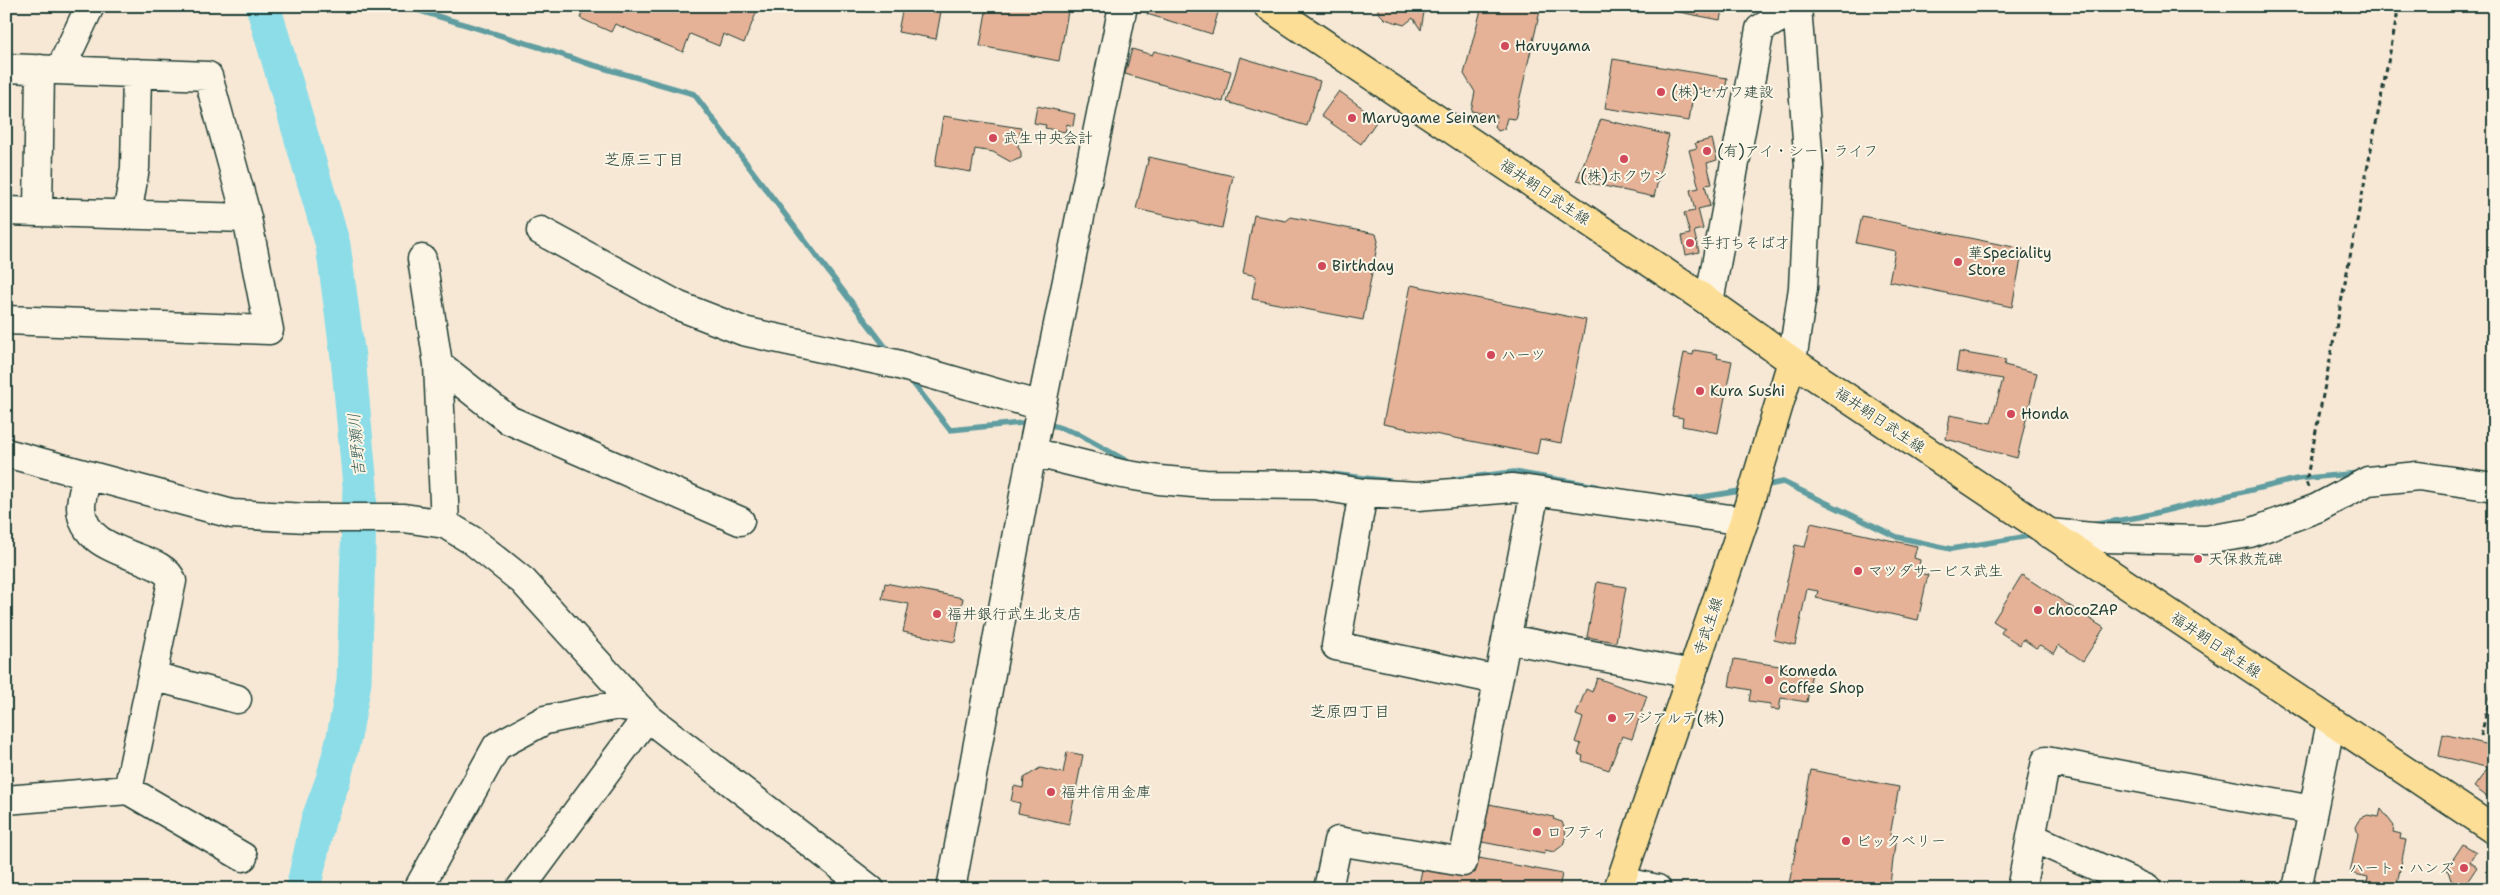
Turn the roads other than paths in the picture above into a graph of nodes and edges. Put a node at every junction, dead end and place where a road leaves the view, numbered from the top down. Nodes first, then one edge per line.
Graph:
1 (90, 6) edge
2 (1123, 6) edge
3 (1268, 6) edge
4 (1797, 7) edge
5 (6, 68) edge
6 (50, 70) junction
7 (137, 73) junction
8 (6, 211) edge
9 (38, 212) junction
10 (127, 214) junction
11 (247, 218) junction
12 (541, 231) dead end
13 (422, 259) dead end
14 (1709, 302) junction
15 (6, 320) edge
16 (1792, 361) junction
17 (438, 364) junction
18 (1041, 406) junction
19 (1032, 452) junction
20 (6, 453) edge
21 (87, 476) junction
22 (2494, 487) edge
23 (1535, 491) junction
24 (1363, 493) junction
25 (1744, 521) junction
26 (740, 522) dead end
27 (445, 524) junction
28 (2048, 533) junction
29 (1508, 639) junction
30 (1692, 674) junction
31 (152, 676) junction
32 (1498, 680) junction
33 (237, 699) dead end
34 (643, 713) junction
35 (2332, 722) junction
36 (128, 790) junction
37 (7, 803) edge
38 (2312, 810) junction
39 (2494, 830) edge
40 (2031, 837) junction
41 (243, 857) dead end
42 (1619, 885) edge
43 (418, 889) edge
44 (520, 889) edge
45 (870, 889) edge
46 (951, 889) edge
47 (1328, 889) edge
48 (1657, 889) edge
49 (2021, 889) edge
50 (2147, 889) edge
51 (2296, 889) edge

1 - 6 street
2 - 18 street
3 - 14 main road, 福井朝日武生線
4 - 14 street
4 - 16 street
5 - 6 street
6 - 7 street
6 - 9 street
7 - 10 street
7 - 11 street
8 - 9 street
9 - 10 street
10 - 11 street
11 - 15 street
12 - 18 street
13 - 17 street
14 - 16 main road, 福井朝日武生線
16 - 25 main road, 寺武生線
16 - 28 main road, 福井朝日武生線
17 - 26 street
17 - 27 street
18 - 19 street
19 - 24 street
19 - 46 street
20 - 21 street
21 - 27 street
21 - 31 street
22 - 28 street
23 - 24 street
23 - 25 street
23 - 29 street
24 - 32 street
25 - 30 main road, 寺武生線
27 - 34 street
28 - 35 main road, 福井朝日武生線
29 - 30 street
29 - 32 street
30 - 42 main road, 寺武生線
31 - 33 street
31 - 36 street
32 - 47 street
34 - 43 street
34 - 44 street
34 - 45 street
35 - 38 street
35 - 39 main road, 福井朝日武生線
36 - 37 street
36 - 41 street
38 - 40 street
38 - 51 street
40 - 49 street
40 - 50 street
42 - 48 street

